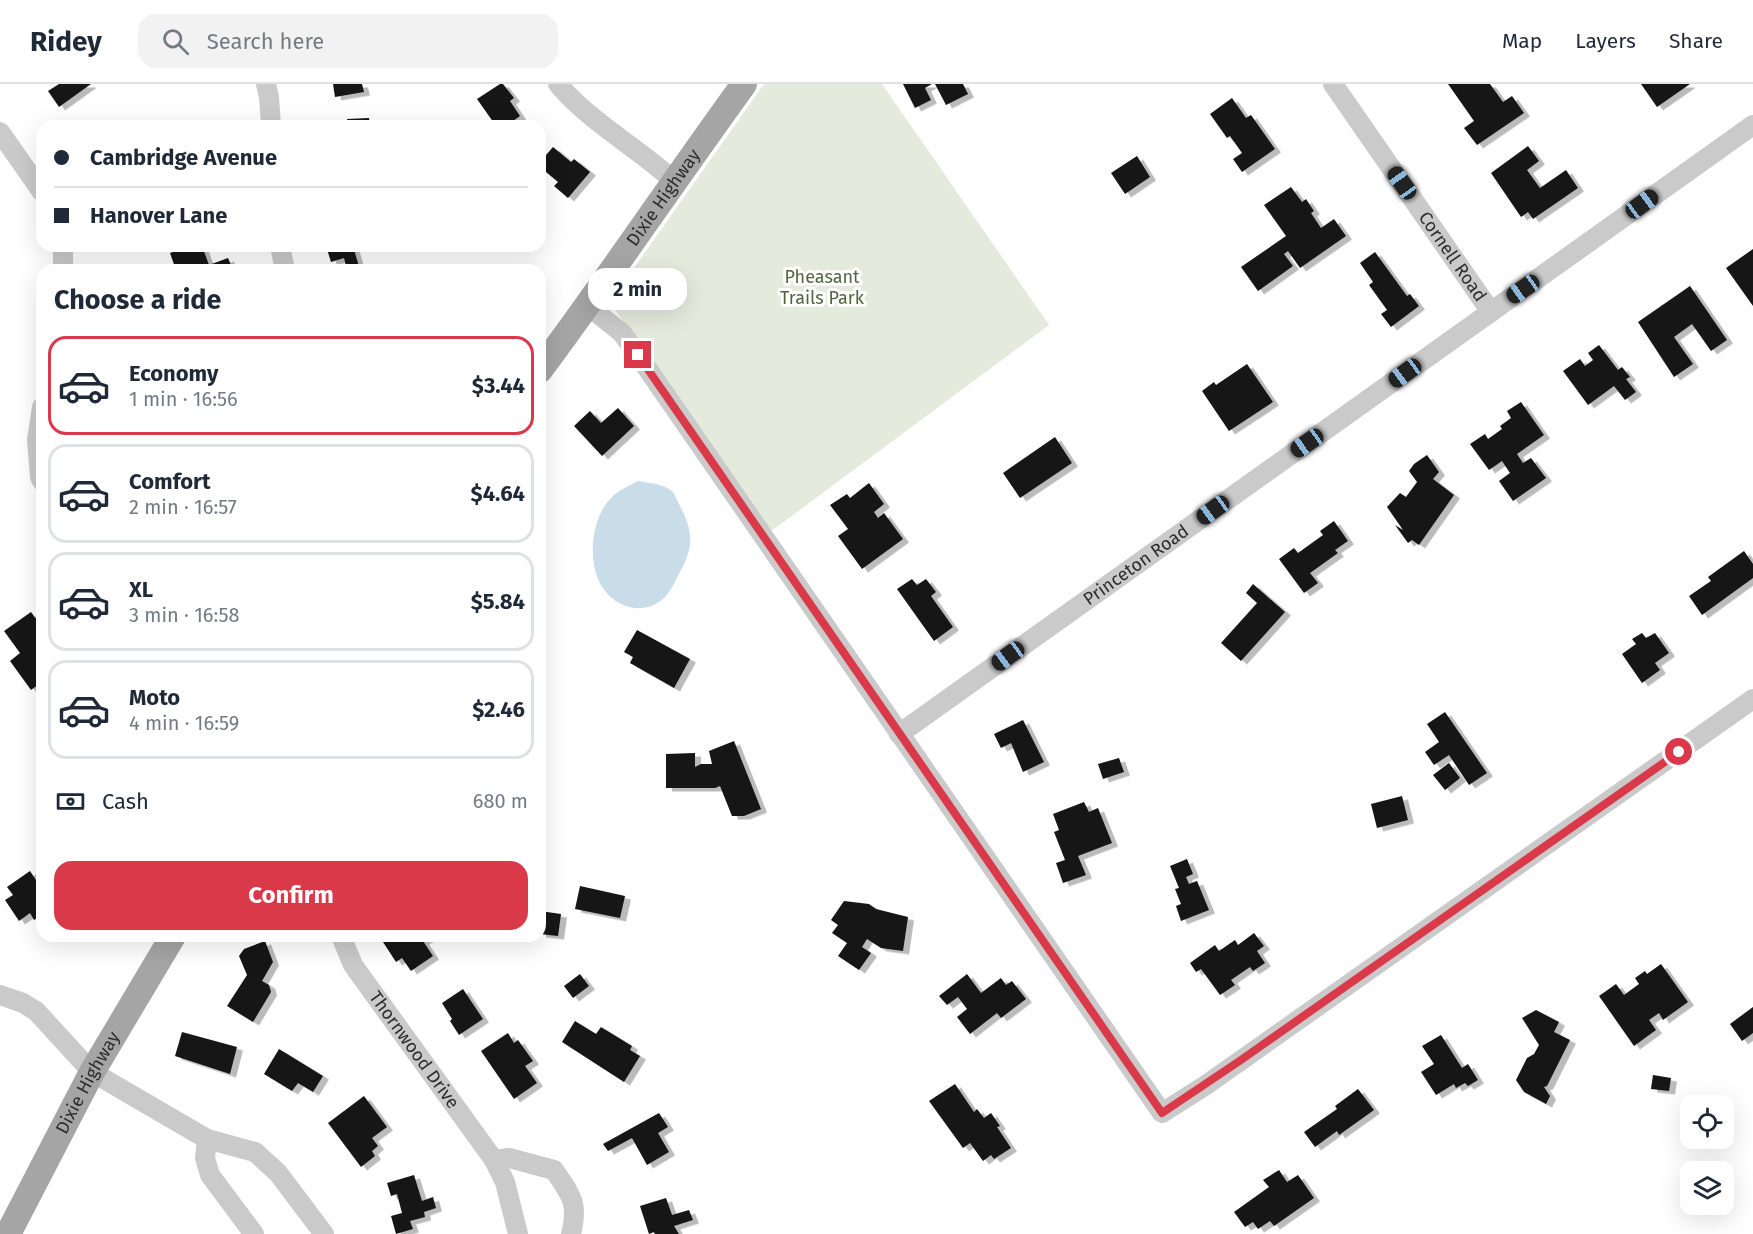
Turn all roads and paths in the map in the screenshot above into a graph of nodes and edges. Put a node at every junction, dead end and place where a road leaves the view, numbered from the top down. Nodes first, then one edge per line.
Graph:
1 (266, 84) edge
2 (558, 84) edge
3 (744, 84) edge
4 (1334, 84) edge
5 (271, 120) edge
6 (1753, 125) edge
7 (0, 132) edge
8 (674, 181) junction
9 (36, 183) edge
10 (588, 306) junction
11 (1491, 312) junction
12 (546, 362) edge
13 (1753, 699) edge
14 (899, 734) junction
15 (169, 942) edge
16 (343, 942) edge
17 (0, 995) edge
18 (92, 1072) junction
19 (207, 1139) junction
20 (494, 1160) junction
21 (8, 1234) edge
22 (254, 1234) edge
23 (324, 1234) edge
24 (518, 1234) edge
25 (571, 1234) edge

1 - 5 street
2 - 8 street
3 - 8 main road, Dixie Highway
4 - 11 street, Cornell Road
6 - 11 street, Princeton Road
7 - 9 street
8 - 10 main road, Dixie Highway
10 - 12 main road, Dixie Highway
10 - 14 street
11 - 14 street, Princeton Road
13 - 14 street
15 - 18 main road, Dixie Highway
16 - 20 street, Thornwood Drive
17 - 18 street
18 - 19 street
18 - 21 main road, Dixie Highway
19 - 22 street
19 - 23 street
20 - 24 street, Thornwood Drive
20 - 25 street

